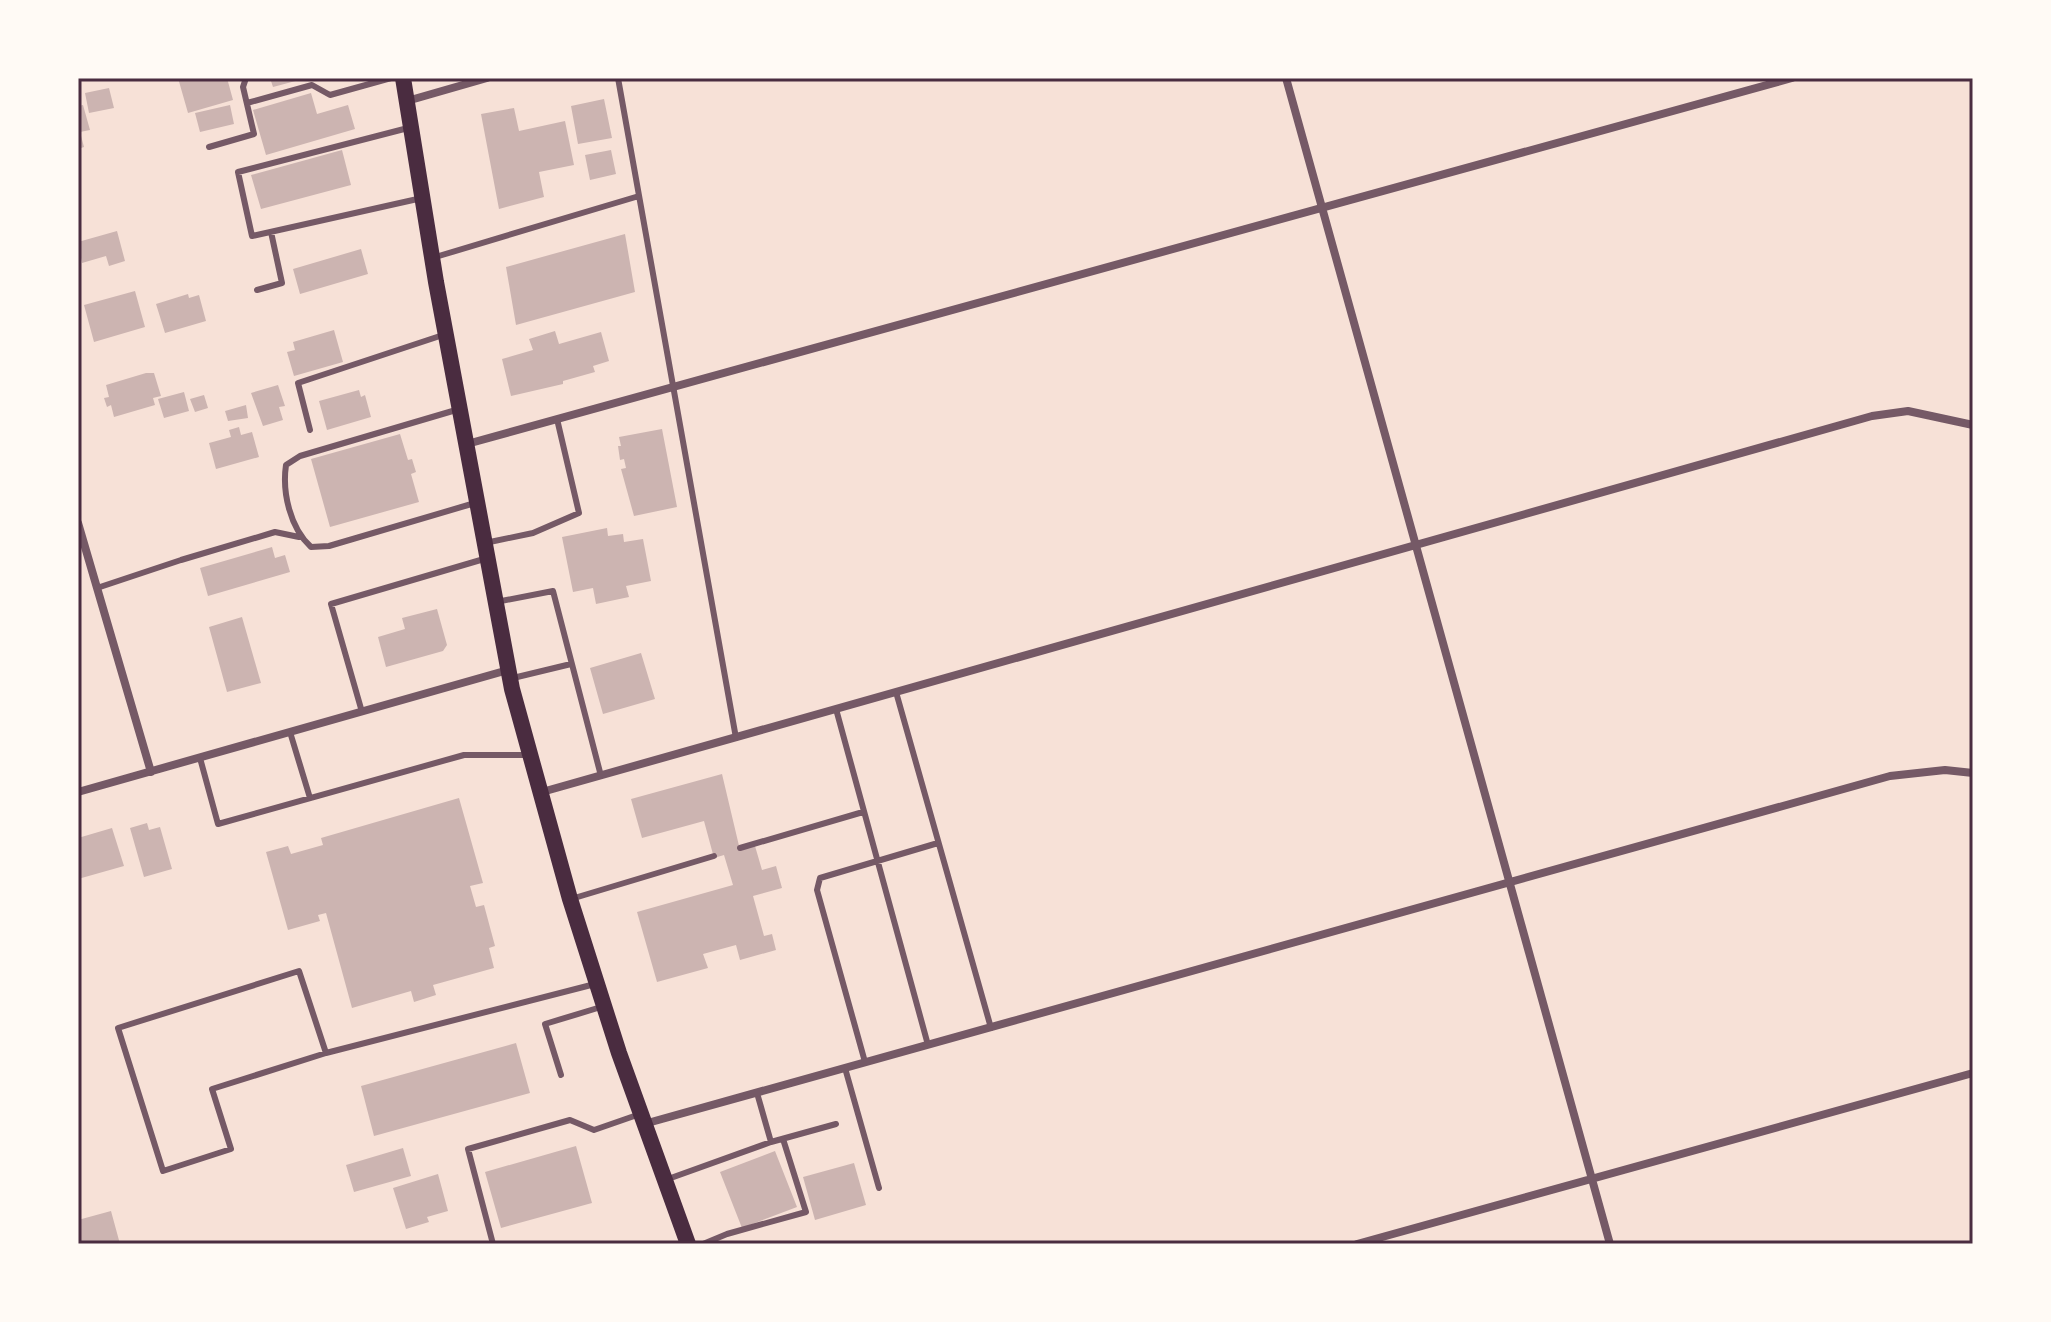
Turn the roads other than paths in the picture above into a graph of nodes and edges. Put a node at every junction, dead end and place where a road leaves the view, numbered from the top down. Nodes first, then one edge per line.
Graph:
1 (246, 78) edge
2 (391, 78) edge
3 (403, 78) edge
4 (487, 78) edge
5 (618, 78) edge
6 (1286, 78) edge
7 (1792, 78) edge
8 (407, 101) junction
9 (247, 103) junction
10 (411, 127) junction
11 (209, 147) dead end
12 (639, 196) junction
13 (422, 198) junction
14 (1322, 208) junction
15 (271, 232) junction
16 (432, 258) junction
17 (257, 290) dead end
18 (446, 334) junction
19 (674, 387) junction
20 (460, 409) junction
21 (557, 419) junction
22 (1973, 425) edge
23 (310, 430) dead end
24 (466, 444) junction
25 (477, 502) junction
26 (78, 523) edge
27 (299, 537) junction
28 (1416, 545) junction
29 (486, 550) junction
30 (97, 588) junction
31 (496, 602) junction
32 (571, 664) junction
33 (509, 674) junction
34 (896, 692) junction
35 (836, 709) junction
36 (362, 712) junction
37 (290, 732) junction
38 (736, 738) junction
39 (531, 755) junction
40 (200, 758) junction
41 (151, 772) junction
42 (1973, 773) edge
43 (601, 776) junction
44 (78, 792) edge
45 (542, 792) junction
46 (310, 798) junction
47 (863, 812) junction
48 (938, 843) junction
49 (740, 848) dead end
50 (714, 856) dead end
51 (877, 861) junction
52 (1510, 884) junction
53 (570, 899) junction
54 (598, 984) junction
55 (605, 1006) junction
56 (991, 1028) junction
57 (928, 1045) junction
58 (326, 1053) junction
59 (865, 1062) junction
60 (845, 1068) junction
61 (1973, 1073) edge
62 (561, 1075) dead end
63 (757, 1093) junction
64 (642, 1119) junction
65 (836, 1124) dead end
66 (783, 1139) junction
67 (771, 1142) junction
68 (1592, 1179) junction
69 (664, 1180) junction
70 (879, 1188) dead end
71 (493, 1244) edge
72 (688, 1244) edge
73 (703, 1244) edge
74 (1357, 1244) edge
75 (1610, 1244) edge

1 - 9 lane
2 - 9 lane
3 - 8 main road
4 - 8 street
5 - 12 lane
6 - 14 street
7 - 14 street
8 - 10 main road
9 - 11 lane
10 - 13 main road
10 - 15 lane
12 - 16 lane
12 - 19 lane
13 - 15 lane
13 - 16 main road
14 - 19 street
14 - 28 street
15 - 17 lane
16 - 18 main road
18 - 20 main road
18 - 23 lane
19 - 21 street
19 - 38 lane
20 - 24 main road
20 - 27 lane
21 - 24 street
21 - 29 lane
22 - 28 street
24 - 25 main road
25 - 27 lane
25 - 29 main road
26 - 30 street
27 - 30 lane
28 - 34 street
28 - 52 street
29 - 31 main road
29 - 36 lane
30 - 41 street
31 - 32 lane
31 - 33 main road
32 - 33 lane
32 - 43 lane
33 - 36 street
33 - 39 main road
34 - 35 street
34 - 48 lane
35 - 38 street
35 - 47 lane
36 - 37 street
37 - 40 street
37 - 46 lane
38 - 43 street
39 - 45 main road
39 - 46 lane
40 - 41 street
40 - 46 lane
41 - 44 street
42 - 52 street
43 - 45 street
45 - 53 main road
47 - 49 lane
47 - 51 lane
48 - 51 lane
48 - 56 lane
50 - 53 lane
51 - 57 lane
51 - 59 lane
52 - 56 street
52 - 68 street
53 - 54 main road
54 - 55 main road
54 - 58 lane
55 - 62 lane
55 - 64 main road
56 - 57 street
57 - 59 street
58 - 58 lane
59 - 60 street
60 - 63 street
60 - 70 lane
61 - 68 street
63 - 64 street
63 - 67 lane
64 - 69 main road
64 - 71 lane
65 - 66 lane
66 - 67 lane
66 - 73 lane
67 - 69 lane
68 - 74 street
68 - 75 street
69 - 72 main road

